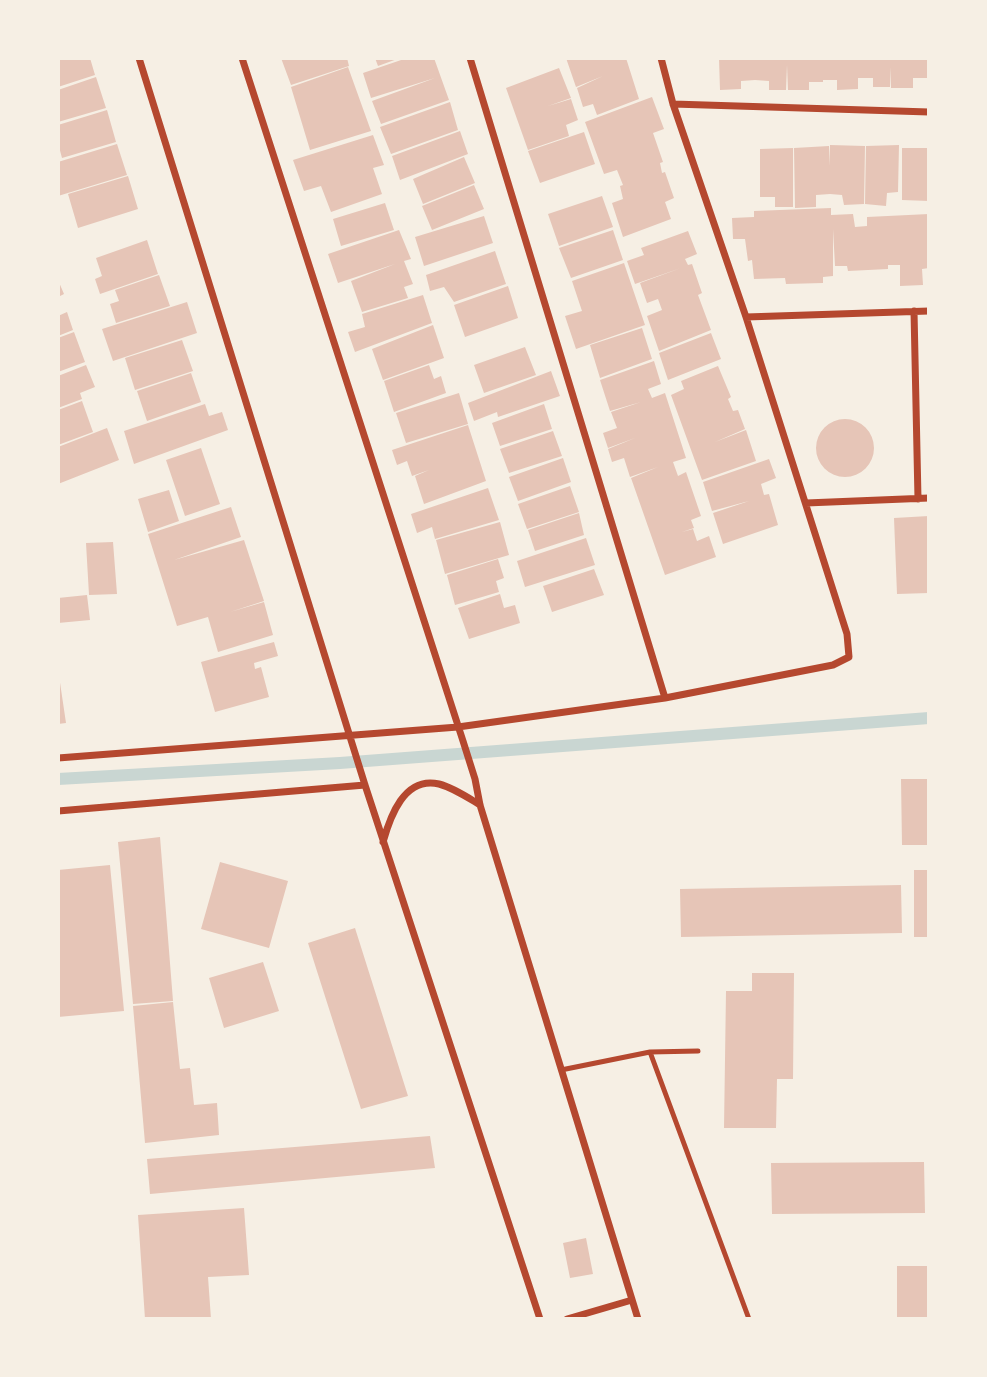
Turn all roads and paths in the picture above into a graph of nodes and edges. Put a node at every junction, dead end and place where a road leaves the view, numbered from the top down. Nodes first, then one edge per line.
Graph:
1 (139, 58) edge
2 (242, 58) edge
3 (470, 58) edge
4 (661, 58) edge
5 (673, 104) junction
6 (929, 112) edge
7 (914, 311) junction
8 (929, 311) edge
9 (746, 317) junction
10 (929, 498) edge
11 (918, 499) junction
12 (806, 503) junction
13 (665, 698) junction
14 (458, 727) junction
15 (350, 734) junction
16 (58, 758) edge
17 (365, 785) junction
18 (480, 805) junction
19 (58, 811) edge
20 (383, 842) junction
21 (698, 1051) dead end
22 (650, 1052) junction
23 (561, 1070) junction
24 (632, 1300) junction
25 (540, 1319) edge
26 (567, 1319) edge
27 (638, 1319) edge
28 (749, 1319) edge

1 - 15 street
2 - 14 street
3 - 13 street
4 - 5 street
5 - 6 street
5 - 9 street
7 - 8 street
7 - 9 street
7 - 11 street
9 - 12 street
10 - 11 street
11 - 12 street
12 - 13 street
13 - 14 street
14 - 15 street
14 - 18 street
15 - 16 street
15 - 17 street
17 - 19 street
17 - 20 street
18 - 20 street
18 - 23 street
20 - 25 street
21 - 22 lane
22 - 23 lane
22 - 28 lane
23 - 24 street
24 - 26 street
24 - 27 street

